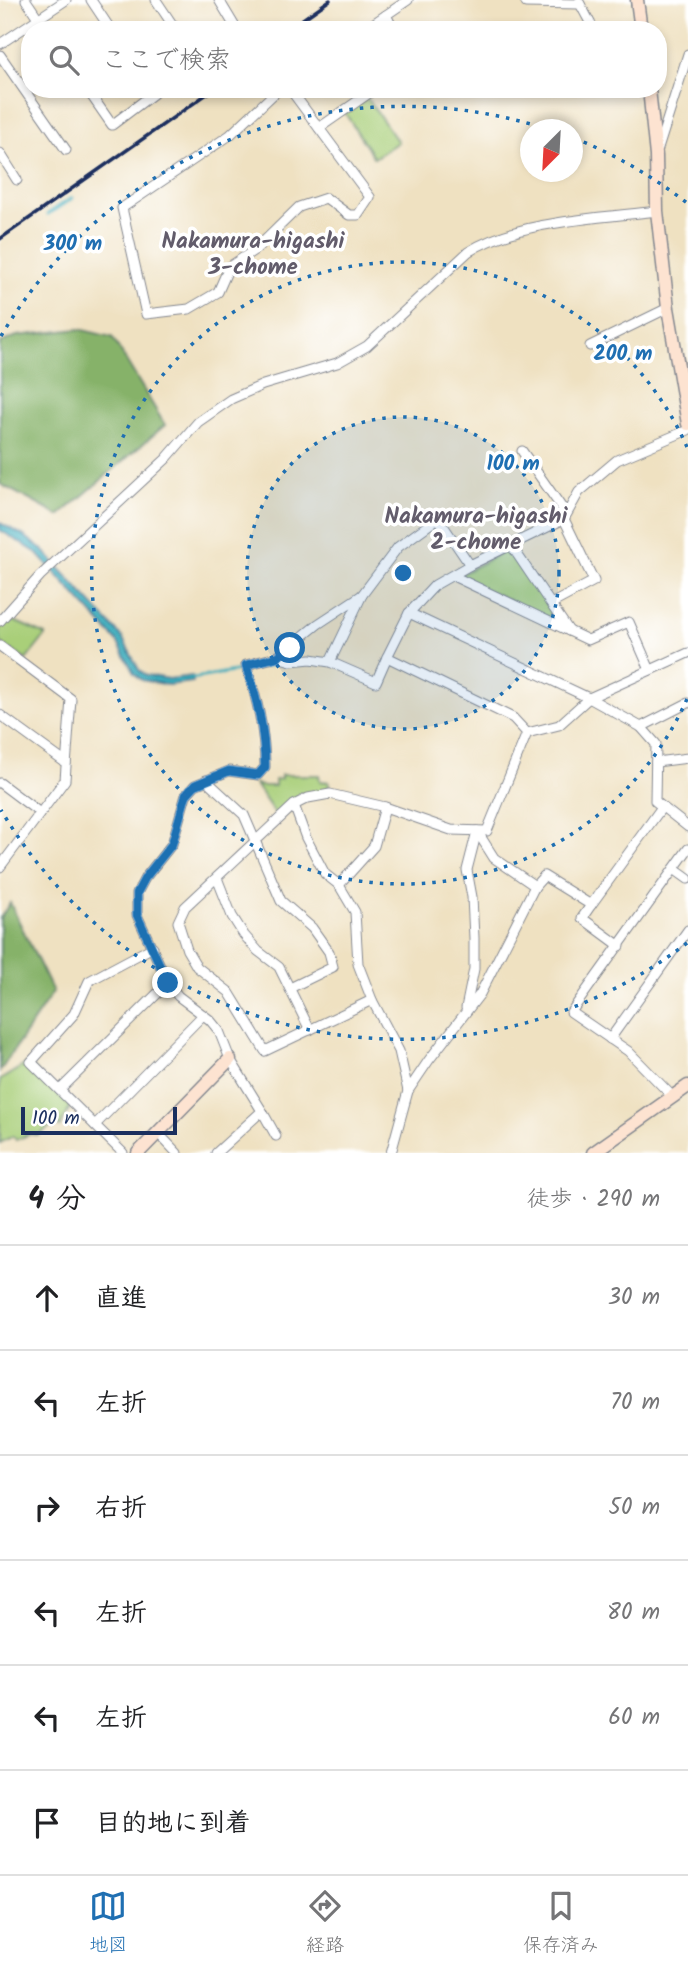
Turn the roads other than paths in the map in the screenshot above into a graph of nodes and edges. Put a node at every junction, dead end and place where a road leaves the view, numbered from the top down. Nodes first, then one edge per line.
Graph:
1 (26, 0) edge
2 (66, 0) edge
3 (91, 0) edge
4 (156, 0) edge
5 (219, 0) edge
6 (408, 0) edge
7 (526, 0) edge
8 (637, 0) edge
9 (579, 2) edge
10 (386, 15) junction
11 (38, 18) junction
12 (34, 21) edge
13 (40, 21) edge
14 (105, 21) edge
15 (170, 21) edge
16 (232, 21) edge
17 (377, 21) edge
18 (389, 21) edge
19 (589, 21) edge
20 (640, 21) edge
21 (21, 30) edge
22 (0, 44) edge
23 (688, 54) edge
24 (0, 55) edge
25 (21, 85) edge
26 (675, 95) junction
27 (30, 98) edge
28 (93, 98) edge
29 (148, 98) edge
30 (269, 98) edge
31 (297, 98) edge
32 (362, 98) edge
33 (650, 98) edge
34 (688, 98) edge
35 (319, 128) junction
36 (66, 150) dead end
37 (0, 153) edge
38 (656, 156) junction
39 (17, 180) dead end
40 (657, 211) junction
41 (668, 308) junction
42 (590, 346) dead end
43 (687, 418) edge
44 (688, 430) edge
45 (522, 451) dead end
46 (564, 519) junction
47 (511, 545) junction
48 (470, 565) junction
49 (453, 576) junction
50 (362, 595) junction
51 (551, 604) junction
52 (409, 613) junction
53 (0, 621) edge
54 (569, 631) junction
55 (0, 646) edge
56 (688, 653) edge
57 (277, 657) junction
58 (387, 657) junction
59 (330, 662) junction
60 (650, 670) junction
61 (589, 698) junction
62 (688, 703) edge
63 (0, 715) edge
64 (641, 727) junction
65 (527, 733) junction
66 (688, 758) edge
67 (656, 762) junction
68 (66, 763) junction
69 (206, 780) junction
70 (0, 783) edge
71 (294, 804) junction
72 (385, 807) junction
73 (662, 807) junction
74 (40, 813) junction
75 (688, 827) edge
76 (477, 831) junction
77 (256, 841) junction
78 (688, 849) edge
79 (4, 854) edge
80 (0, 867) edge
81 (674, 869) junction
82 (217, 878) junction
83 (688, 879) edge
84 (339, 885) junction
85 (536, 886) junction
86 (591, 905) junction
87 (688, 930) edge
88 (620, 946) junction
89 (153, 947) junction
90 (168, 983) junction
91 (290, 988) junction
92 (372, 1000) junction
93 (464, 1013) junction
94 (203, 1015) junction
95 (310, 1030) junction
96 (610, 1039) junction
97 (230, 1059) junction
98 (688, 1086) edge
99 (60, 1090) junction
100 (408, 1091) junction
101 (672, 1096) junction
102 (262, 1111) junction
103 (95, 1125) junction
104 (158, 1133) junction
105 (276, 1136) dead end
106 (123, 1153) edge
107 (138, 1153) edge
108 (177, 1153) edge
109 (215, 1153) edge
110 (391, 1153) edge
111 (593, 1153) edge

1 - 11 street
2 - 11 street
3 - 14 street
4 - 15 street
5 - 16 street
6 - 10 street
7 - 9 street
8 - 20 street
9 - 19 street
10 - 17 street
10 - 18 street
11 - 12 street
11 - 13 street
21 - 22 street
23 - 26 street
24 - 25 street
26 - 34 street
26 - 38 street
27 - 36 street
28 - 29 street
30 - 35 street
31 - 35 street
32 - 35 street
33 - 38 street
37 - 39 street
38 - 40 street
40 - 41 street
40 - 53 street
41 - 42 street
41 - 43 street
44 - 46 street
45 - 46 street
46 - 47 street
46 - 51 street
47 - 48 street
47 - 51 street
48 - 49 street
48 - 50 street
49 - 52 street
49 - 54 street
50 - 57 street
50 - 59 street
51 - 54 street
52 - 58 street
52 - 61 street
54 - 60 street
55 - 68 street
56 - 60 street
57 - 59 street
57 - 69 street
58 - 59 street
58 - 65 street
60 - 61 street
61 - 64 street
61 - 65 street
62 - 64 street
63 - 68 street
64 - 67 street
65 - 76 street
66 - 67 street
67 - 73 street
68 - 74 street
69 - 77 street
69 - 89 street
70 - 74 street
71 - 72 street
71 - 77 street
71 - 84 street
72 - 76 street
72 - 84 street
73 - 75 street
73 - 86 street
74 - 79 street
76 - 85 street
76 - 93 street
77 - 82 street
77 - 91 street
78 - 81 street
79 - 80 street
81 - 83 street
81 - 88 street
82 - 91 street
82 - 95 street
84 - 92 street
85 - 86 street
85 - 93 street
86 - 88 street
87 - 96 street
88 - 96 street
89 - 90 street
89 - 99 street
90 - 94 street
90 - 99 street
91 - 95 street
92 - 95 street
92 - 100 street
93 - 100 street
94 - 97 street
94 - 103 street
96 - 101 street
97 - 102 street
97 - 104 street
98 - 101 street
99 - 103 street
100 - 110 street
101 - 111 street
102 - 105 street
102 - 109 street
103 - 106 street
104 - 107 street
104 - 108 street

